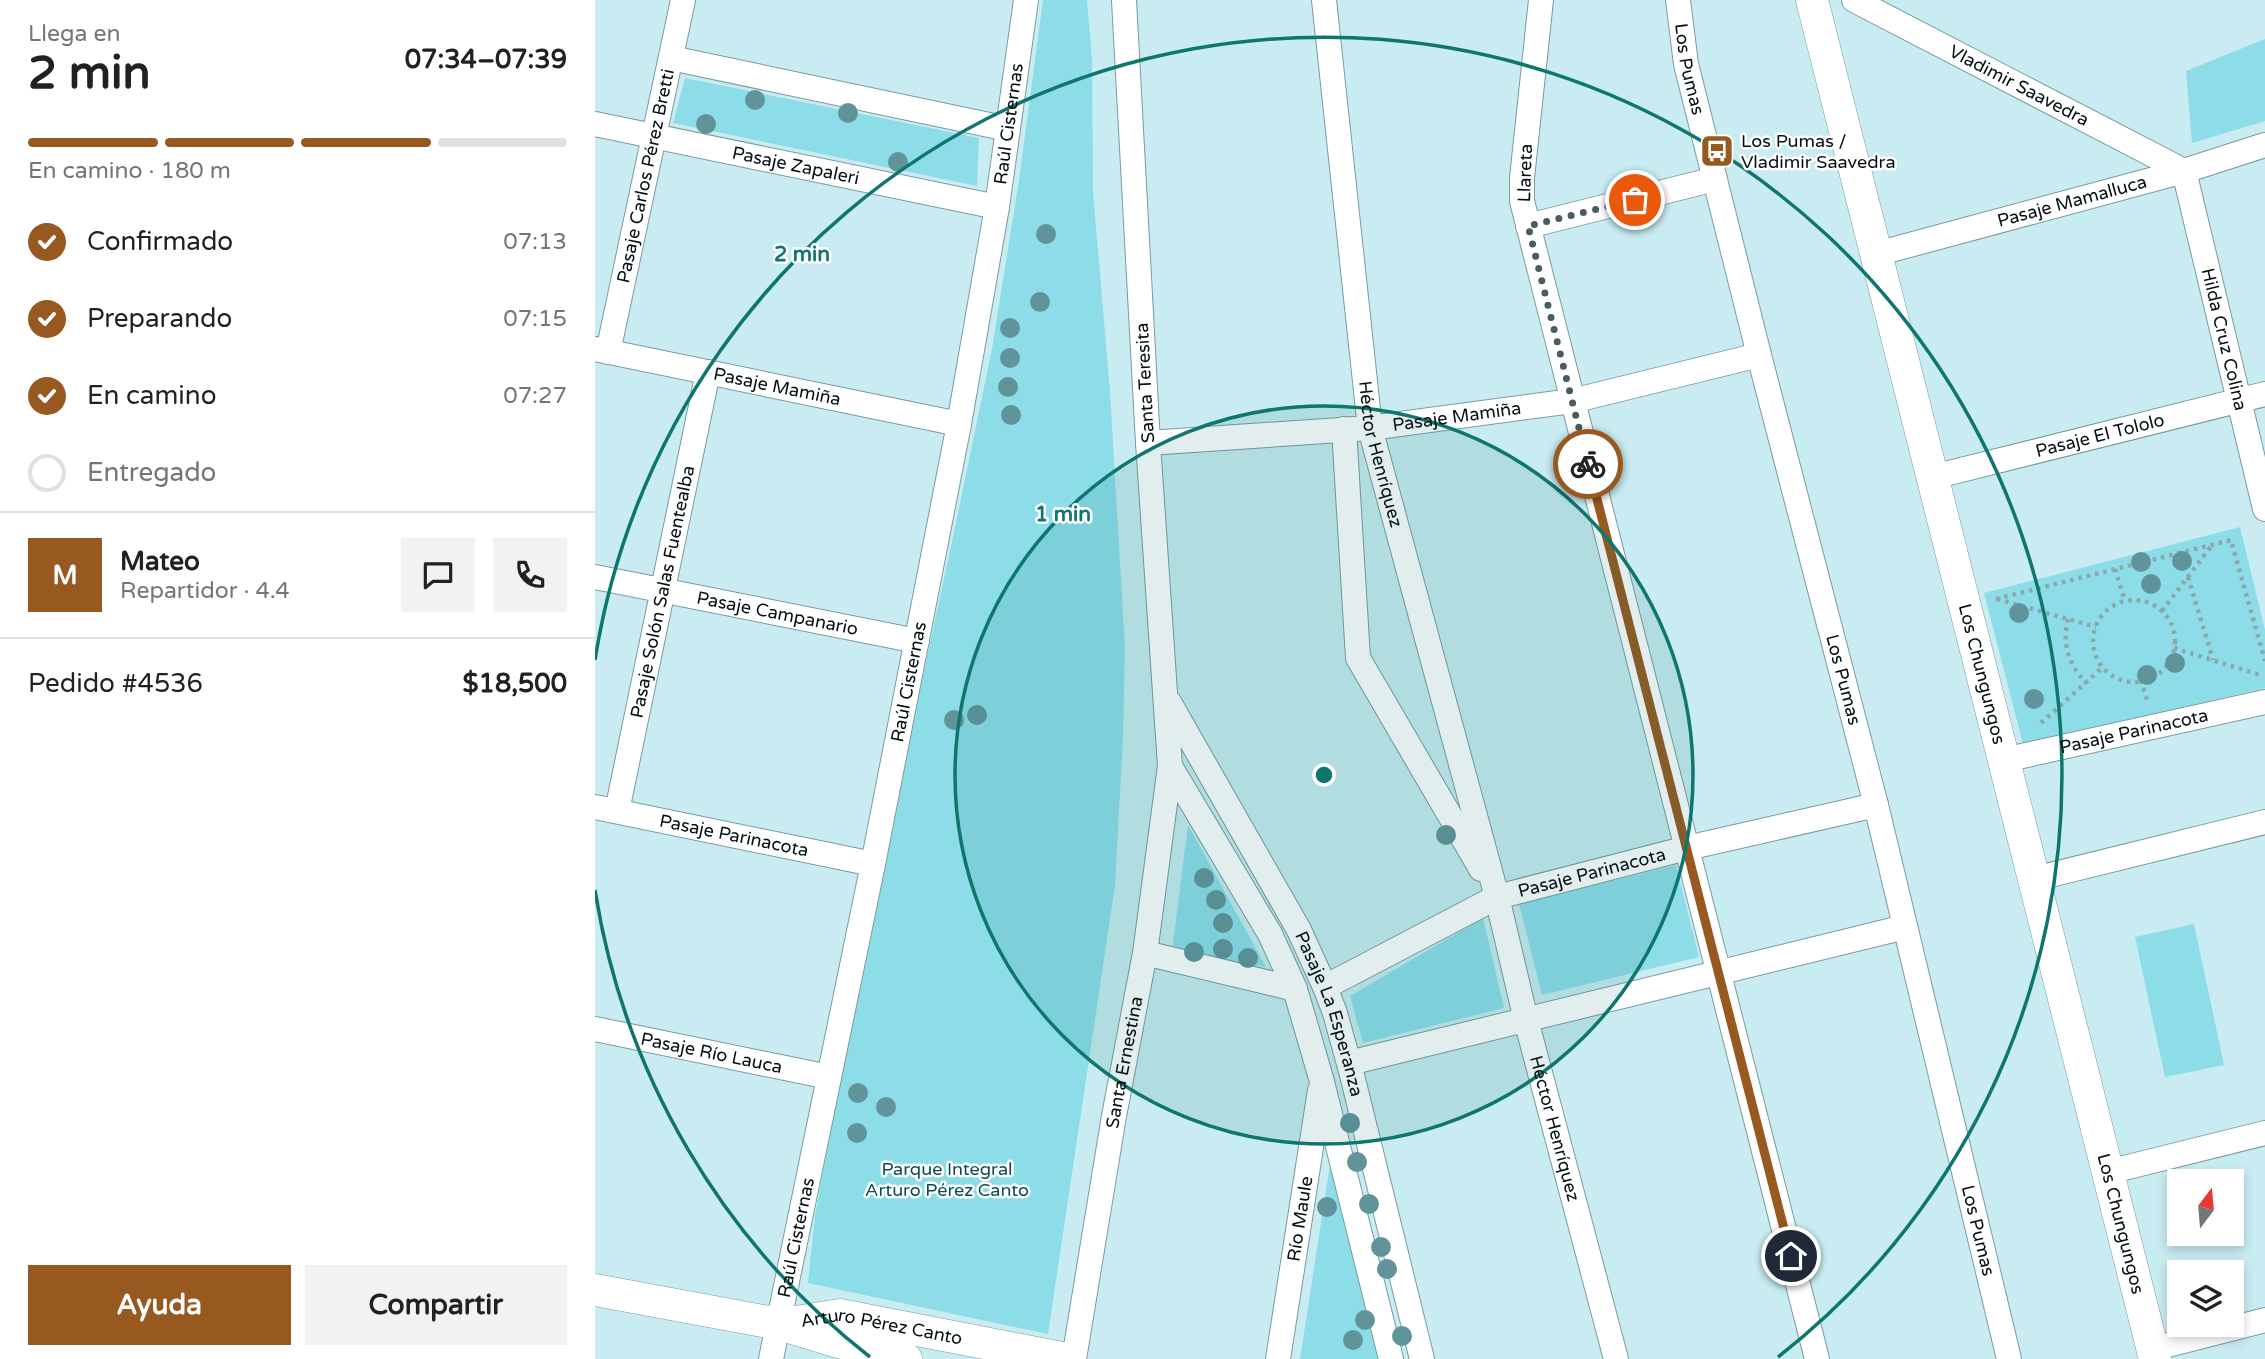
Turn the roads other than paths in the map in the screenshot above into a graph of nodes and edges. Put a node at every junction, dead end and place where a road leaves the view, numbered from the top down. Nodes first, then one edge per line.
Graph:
1 (683, 0) edge
2 (1027, 0) edge
3 (1124, 0) edge
4 (1324, 0) edge
5 (1541, 0) edge
6 (1678, 0) edge
7 (1812, 0) edge
8 (1854, 0) edge
9 (671, 58) junction
10 (595, 124) edge
11 (1008, 129) junction
12 (654, 136) junction
13 (2265, 145) edge
14 (2184, 171) junction
15 (1715, 179) junction
16 (997, 208) junction
17 (1528, 226) junction
18 (1877, 254) junction
19 (601, 351) edge
20 (1759, 355) junction
21 (708, 372) junction
22 (2265, 394) edge
23 (1572, 401) junction
24 (2239, 401) junction
25 (959, 424) junction
26 (1370, 428) junction
27 (1345, 429) junction
28 (1148, 443) junction
29 (1933, 477) junction
30 (2265, 509) edge
31 (595, 577) edge
32 (663, 591) junction
33 (916, 641) junction
34 (2259, 692) edge
35 (1165, 696) junction
36 (2004, 760) junction
37 (1170, 766) junction
38 (1876, 805) junction
39 (606, 809) edge
40 (2265, 822) edge
41 (1687, 848) junction
42 (873, 864) junction
43 (2033, 879) junction
44 (1497, 897) junction
45 (1905, 927) junction
46 (1145, 953) junction
47 (1719, 973) junction
48 (1325, 987) junction
49 (1295, 989) junction
50 (1526, 1020) junction
51 (595, 1029) edge
52 (1349, 1063) junction
53 (829, 1077) junction
54 (1321, 1078) junction
55 (2265, 1133) edge
56 (2108, 1172) junction
57 (595, 1290) edge
58 (2265, 1320) edge
59 (779, 1324) junction
60 (2153, 1354) edge
61 (771, 1359) edge
62 (907, 1359) edge
63 (1067, 1359) edge
64 (1074, 1359) edge
65 (1278, 1359) edge
66 (1391, 1359) edge
67 (1422, 1359) edge
68 (1616, 1359) edge
69 (1817, 1359) edge
70 (2009, 1359) edge

1 - 9 street, Pasaje Carlos Pérez Bretti
2 - 11 street, Raúl Cisternas
3 - 28 street, Santa Teresita
4 - 26 street, Héctor Henríquez
5 - 17 street, Llareta
6 - 15 street, Los Pumas
7 - 18 street, Los Chungungos
8 - 14 street, Vladimir Saavedra
9 - 11 street
9 - 12 street, Pasaje Carlos Pérez Bretti
10 - 12 street, Pasaje Zapaleri
11 - 16 street, Raúl Cisternas
12 - 16 street, Pasaje Zapaleri
12 - 19 street, Pasaje Carlos Pérez Bretti
13 - 14 street, Pasaje Mamalluca
14 - 18 street, Pasaje Mamalluca
14 - 24 street, Hilda Cruz Colina
15 - 17 street
15 - 20 street, Los Pumas
16 - 25 street, Raúl Cisternas
17 - 23 street, Llareta
18 - 29 street, Los Chungungos
19 - 21 street, Pasaje Mamiña
20 - 23 street, Pasaje Mamiña
20 - 38 street, Los Pumas
21 - 25 street, Pasaje Mamiña
21 - 32 street, Pasaje Solón Salas Fuentealba
22 - 24 street, Pasaje El Tololo
23 - 26 street, Pasaje Mamiña
23 - 41 street, Llareta
24 - 29 street, Pasaje El Tololo
24 - 30 street, Hilda Cruz Colina
25 - 33 street, Raúl Cisternas
26 - 27 street, Pasaje Mamiña
26 - 44 street, Héctor Henríquez
27 - 28 street, Pasaje Mamiña
27 - 44 street, Héctor Henríquez
28 - 35 street, Santa Teresita
29 - 36 street, Los Chungungos
31 - 32 street, Pasaje Campanario
32 - 33 street, Pasaje Campanario
32 - 39 street, Pasaje Solón Salas Fuentealba
33 - 42 street, Raúl Cisternas
34 - 36 street, Pasaje Parinacota
35 - 37 street, Santa Teresita
35 - 48 street, Pasaje La Esperanza
36 - 43 street, Los Chungungos
37 - 46 street, Santa Ernestina
37 - 49 street, Pasaje La Esperanza
38 - 41 street, Pasaje Parinacota
38 - 45 street, Los Pumas
39 - 42 street, Pasaje Parinacota
40 - 43 street
41 - 44 street, Pasaje Parinacota
41 - 47 street, Llareta
42 - 53 street, Raúl Cisternas
43 - 56 street, Los Chungungos
44 - 48 street, Pasaje Parinacota
44 - 50 street, Héctor Henríquez
45 - 47 street
45 - 70 street, Los Pumas
46 - 49 street
46 - 64 street, Santa Ernestina
47 - 50 street
47 - 69 street, Llareta
48 - 52 street, Pasaje La Esperanza
49 - 54 street, Pasaje La Esperanza
50 - 52 street
50 - 68 street, Héctor Henríquez
51 - 53 street, Pasaje Río Lauca
52 - 67 street, Pasaje La Esperanza
53 - 59 street, Raúl Cisternas
54 - 65 street, Río Maule
54 - 66 street, Pasaje La Esperanza
55 - 56 street
56 - 60 street, Los Chungungos
57 - 59 street, Arturo Pérez Canto
58 - 60 street, Los Chungungos
59 - 61 street, Raúl Cisternas
59 - 62 street, Arturo Pérez Canto
59 - 63 street, Arturo Pérez Canto

